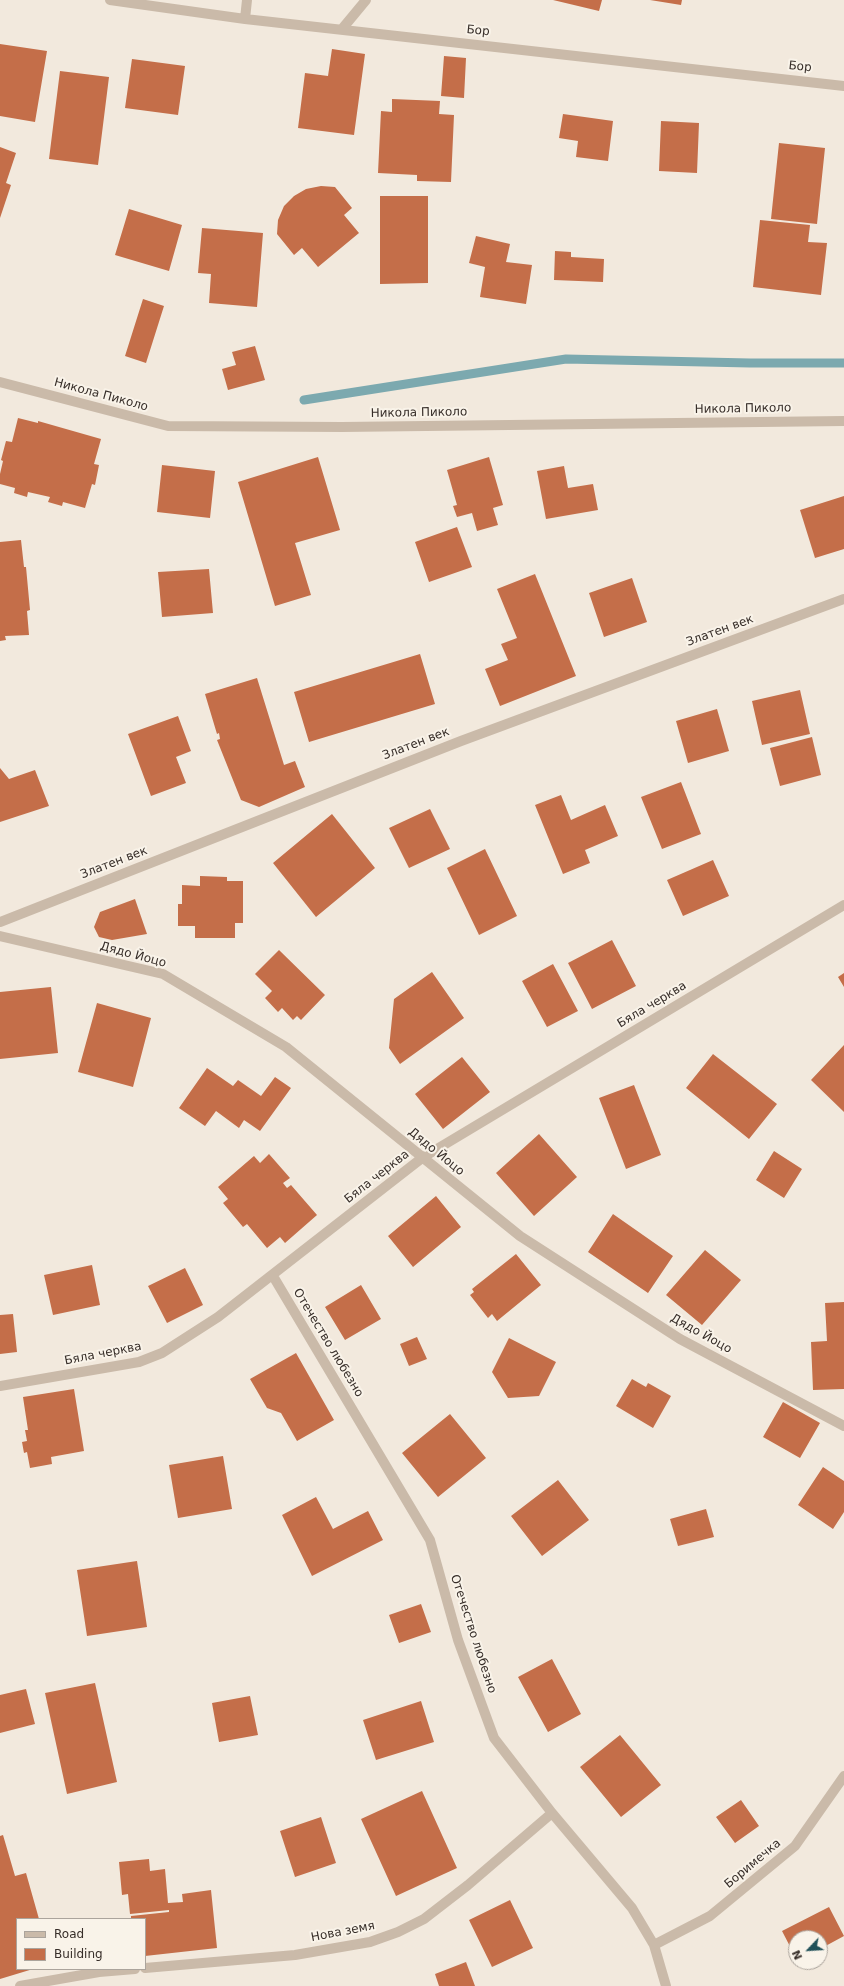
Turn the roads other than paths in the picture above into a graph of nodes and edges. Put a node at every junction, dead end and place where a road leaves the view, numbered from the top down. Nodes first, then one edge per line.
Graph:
1 (110, 0) edge
2 (247, 0) edge
3 (366, 0) edge
4 (245, 19) junction
5 (342, 29) junction
6 (844, 86) edge
7 (0, 382) edge
8 (844, 421) edge
9 (844, 599) edge
10 (844, 905) edge
11 (0, 922) edge
12 (0, 936) edge
13 (422, 1158) junction
14 (273, 1276) junction
15 (0, 1386) edge
16 (844, 1426) edge
17 (844, 1776) edge
18 (552, 1813) junction
19 (654, 1945) junction
20 (146, 1968) edge
21 (123, 1970) edge
22 (20, 1986) edge
23 (666, 1986) edge

1 - 4 street, Бор
2 - 4 street
3 - 5 street
4 - 5 street, Бор
5 - 6 street, Бор
7 - 8 street, Никола Пиколо
9 - 11 street, Златен век
10 - 13 street, Бяла черква
12 - 13 street, Дядо Йоцо
13 - 14 street, Бяла черква
13 - 16 street, Дядо Йоцо
14 - 15 street, Бяла черква
14 - 18 street, Отечество любезно
17 - 19 street, Боримечка
18 - 19 street, Отечество любезно
18 - 20 street, Нова земя
19 - 23 street, Отечество любезно
21 - 22 street

